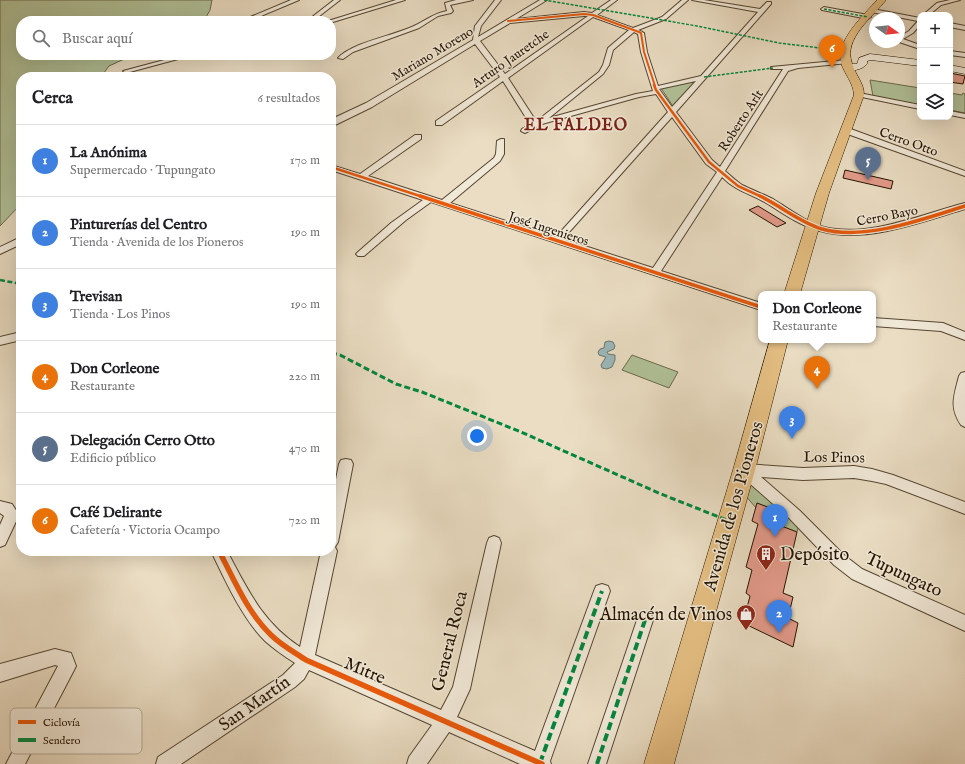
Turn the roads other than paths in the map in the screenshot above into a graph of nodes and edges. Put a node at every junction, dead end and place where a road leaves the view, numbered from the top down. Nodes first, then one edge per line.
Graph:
1 (296, 0) edge
2 (337, 0) edge
3 (402, 0) edge
4 (470, 0) edge
5 (498, 0) edge
6 (544, 0) edge
7 (614, 0) edge
8 (685, 0) edge
9 (695, 0) edge
10 (882, 0) edge
11 (957, 0) edge
12 (459, 1) edge
13 (769, 3) dead end
14 (824, 9) dead end
15 (761, 11) junction
16 (872, 12) edge
17 (930, 12) edge
18 (869, 14) edge
19 (593, 15) junction
20 (869, 15) edge
21 (256, 16) edge
22 (316, 16) edge
23 (905, 19) edge
24 (336, 20) edge
25 (508, 21) junction
26 (917, 21) edge
27 (917, 25) edge
28 (953, 26) edge
29 (965, 28) edge
30 (635, 30) junction
31 (905, 36) edge
32 (476, 41) junction
33 (905, 44) edge
34 (917, 47) edge
35 (953, 53) edge
36 (965, 55) edge
37 (341, 58) dead end
38 (146, 60) edge
39 (170, 60) edge
40 (917, 63) edge
41 (847, 64) junction
42 (797, 66) junction
43 (773, 68) dead end
44 (953, 69) edge
45 (965, 71) edge
46 (504, 77) junction
47 (704, 77) junction
48 (657, 90) junction
49 (860, 95) junction
50 (917, 106) edge
51 (672, 112) junction
52 (526, 113) junction
53 (953, 114) edge
54 (547, 116) junction
55 (965, 116) edge
56 (561, 118) junction
57 (336, 121) edge
58 (439, 123) dead end
59 (540, 123) junction
60 (845, 130) junction
61 (525, 131) dead end
62 (418, 137) dead end
63 (501, 141) dead end
64 (336, 169) edge
65 (721, 173) junction
66 (965, 174) edge
67 (361, 177) junction
68 (430, 199) junction
69 (443, 204) junction
70 (965, 206) edge
71 (812, 226) junction
72 (557, 241) junction
73 (16, 243) edge
74 (0, 251) edge
75 (361, 254) dead end
76 (655, 273) junction
77 (793, 291) edge
78 (758, 306) edge
79 (876, 322) edge
80 (943, 327) junction
81 (965, 327) edge
82 (965, 336) edge
83 (16, 337) edge
84 (0, 341) edge
85 (779, 343) edge
86 (965, 376) edge
87 (965, 422) edge
88 (346, 464) dead end
89 (744, 470) junction
90 (4, 508) edge
91 (965, 508) edge
92 (336, 516) edge
93 (0, 540) edge
94 (494, 542) dead end
95 (222, 556) edge
96 (328, 556) edge
97 (602, 591) dead end
98 (645, 620) dead end
99 (965, 623) edge
100 (306, 660) junction
101 (0, 673) edge
102 (45, 708) edge
103 (446, 720) junction
104 (20, 754) edge
105 (15, 764) edge
106 (165, 764) edge
107 (416, 764) edge
108 (541, 764) edge
109 (597, 764) edge
110 (659, 764) edge

1 - 21 street
2 - 22 street
3 - 24 street
4 - 12 street
5 - 32 street
6 - 25 street, Mariano Moreno
7 - 19 street, Arturo Jauretche
8 - 30 street
9 - 15 street
10 - 16 main road
11 - 17 street
12 - 37 street
13 - 15 street
14 - 18 street
15 - 47 street
19 - 25 street
19 - 30 street
19 - 46 street, Arturo Jauretche
20 - 41 main road
23 - 26 street
25 - 32 street, Mariano Moreno
27 - 31 street
28 - 29 street
30 - 48 street, Cerro Bayo
30 - 54 street
32 - 46 street
32 - 57 street, Mariano Moreno
33 - 34 street
35 - 36 street
38 - 39 street
40 - 41 main road
41 - 42 street
41 - 49 main road
42 - 43 street
42 - 65 street, Roberto Arlt
44 - 45 main road
46 - 52 street
46 - 58 street, Arturo Jauretche
47 - 48 street
47 - 51 street
48 - 51 street, Cerro Bayo
48 - 56 street
49 - 50 street
49 - 60 main road
51 - 65 street, Cerro Bayo
51 - 72 street
52 - 54 street
52 - 59 street
53 - 55 street
54 - 56 street
54 - 59 street
56 - 59 street
59 - 61 street
60 - 66 street, Cerro Otto
60 - 71 main road
62 - 67 street
63 - 69 street
64 - 67 street, José Ingenieros
65 - 71 street, Cerro Bayo
65 - 76 street, Roberto Arlt
67 - 68 street, José Ingenieros
68 - 69 street, José Ingenieros
68 - 75 street
69 - 72 street, José Ingenieros
70 - 71 street, Cerro Bayo
71 - 77 main road
72 - 76 street, José Ingenieros
73 - 74 street
76 - 78 street, José Ingenieros
79 - 80 street
80 - 81 street
80 - 82 street
83 - 84 street
85 - 89 main road, Avenida de los Pioneros
86 - 87 street
88 - 92 street
89 - 91 street, Los Pinos
89 - 99 street, Tupungato
89 - 110 main road, Avenida de los Pioneros
90 - 93 street
94 - 103 street, General Roca
95 - 100 street, Mitre
96 - 100 street, San Martín
97 - 108 street
98 - 109 street
100 - 103 street, Mitre
100 - 106 street, San Martín
101 - 102 street
103 - 107 street, General Roca
103 - 108 street, Mitre
104 - 105 street

